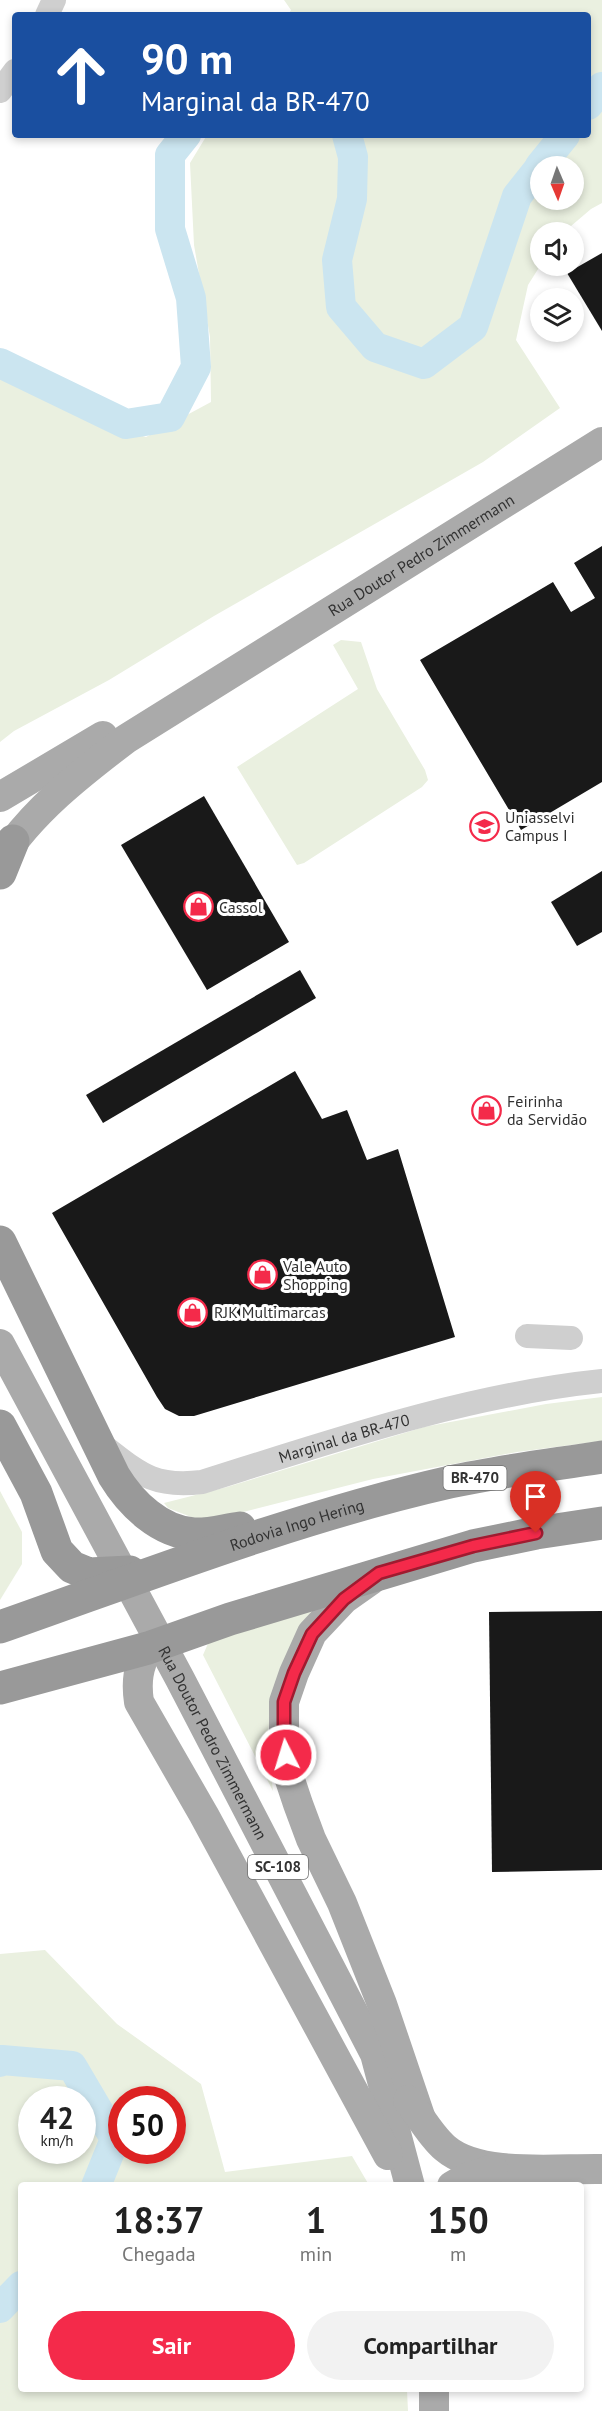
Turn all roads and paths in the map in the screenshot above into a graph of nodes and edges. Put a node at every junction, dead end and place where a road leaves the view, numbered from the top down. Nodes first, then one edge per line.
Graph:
1 (12, 75) edge
2 (0, 91) edge
3 (602, 442) edge
4 (240, 669) junction
5 (0, 797) edge
6 (6, 851) edge
7 (0, 873) edge
8 (0, 1242) edge
9 (527, 1336) dead end
10 (571, 1338) dead end
11 (0, 1344) edge
12 (602, 1381) edge
13 (0, 1426) edge
14 (99, 1443) junction
15 (602, 1457) edge
16 (350, 1509) junction
17 (602, 1523) edge
18 (165, 1569) junction
19 (379, 1573) junction
20 (0, 1627) edge
21 (148, 1648) junction
22 (0, 1688) edge
23 (375, 2054) junction
24 (420, 2116) junction
25 (494, 2169) junction
26 (602, 2169) edge
27 (401, 2182) edge
28 (409, 2182) edge
29 (462, 2182) edge
30 (434, 2392) edge
31 (434, 2411) edge

1 - 2 street
3 - 4 main road, Rua Doutor Pedro Zimmermann
4 - 5 main road, Rua Doutor Pedro Zimmermann
4 - 6 main road, Rua Doutor Pedro Zimmermann
6 - 7 highway
8 - 14 highway
9 - 10 street
11 - 23 main road, Rua Doutor Pedro Zimmermann / SC-108
12 - 14 street, Marginal da BR-470
13 - 18 highway
14 - 16 highway
15 - 16 highway, Rodovia Ingo Hering / BR-470
16 - 18 highway, Rodovia Ingo Hering / BR-470
17 - 19 highway
18 - 20 highway, Rodovia Ingo Hering / BR-470
19 - 21 highway
19 - 24 main road
21 - 22 highway
21 - 27 main road
23 - 24 main road
23 - 28 main road, Rua Doutor Pedro Zimmermann / SC-108
24 - 25 main road
25 - 26 main road
25 - 29 main road
30 - 31 main road

